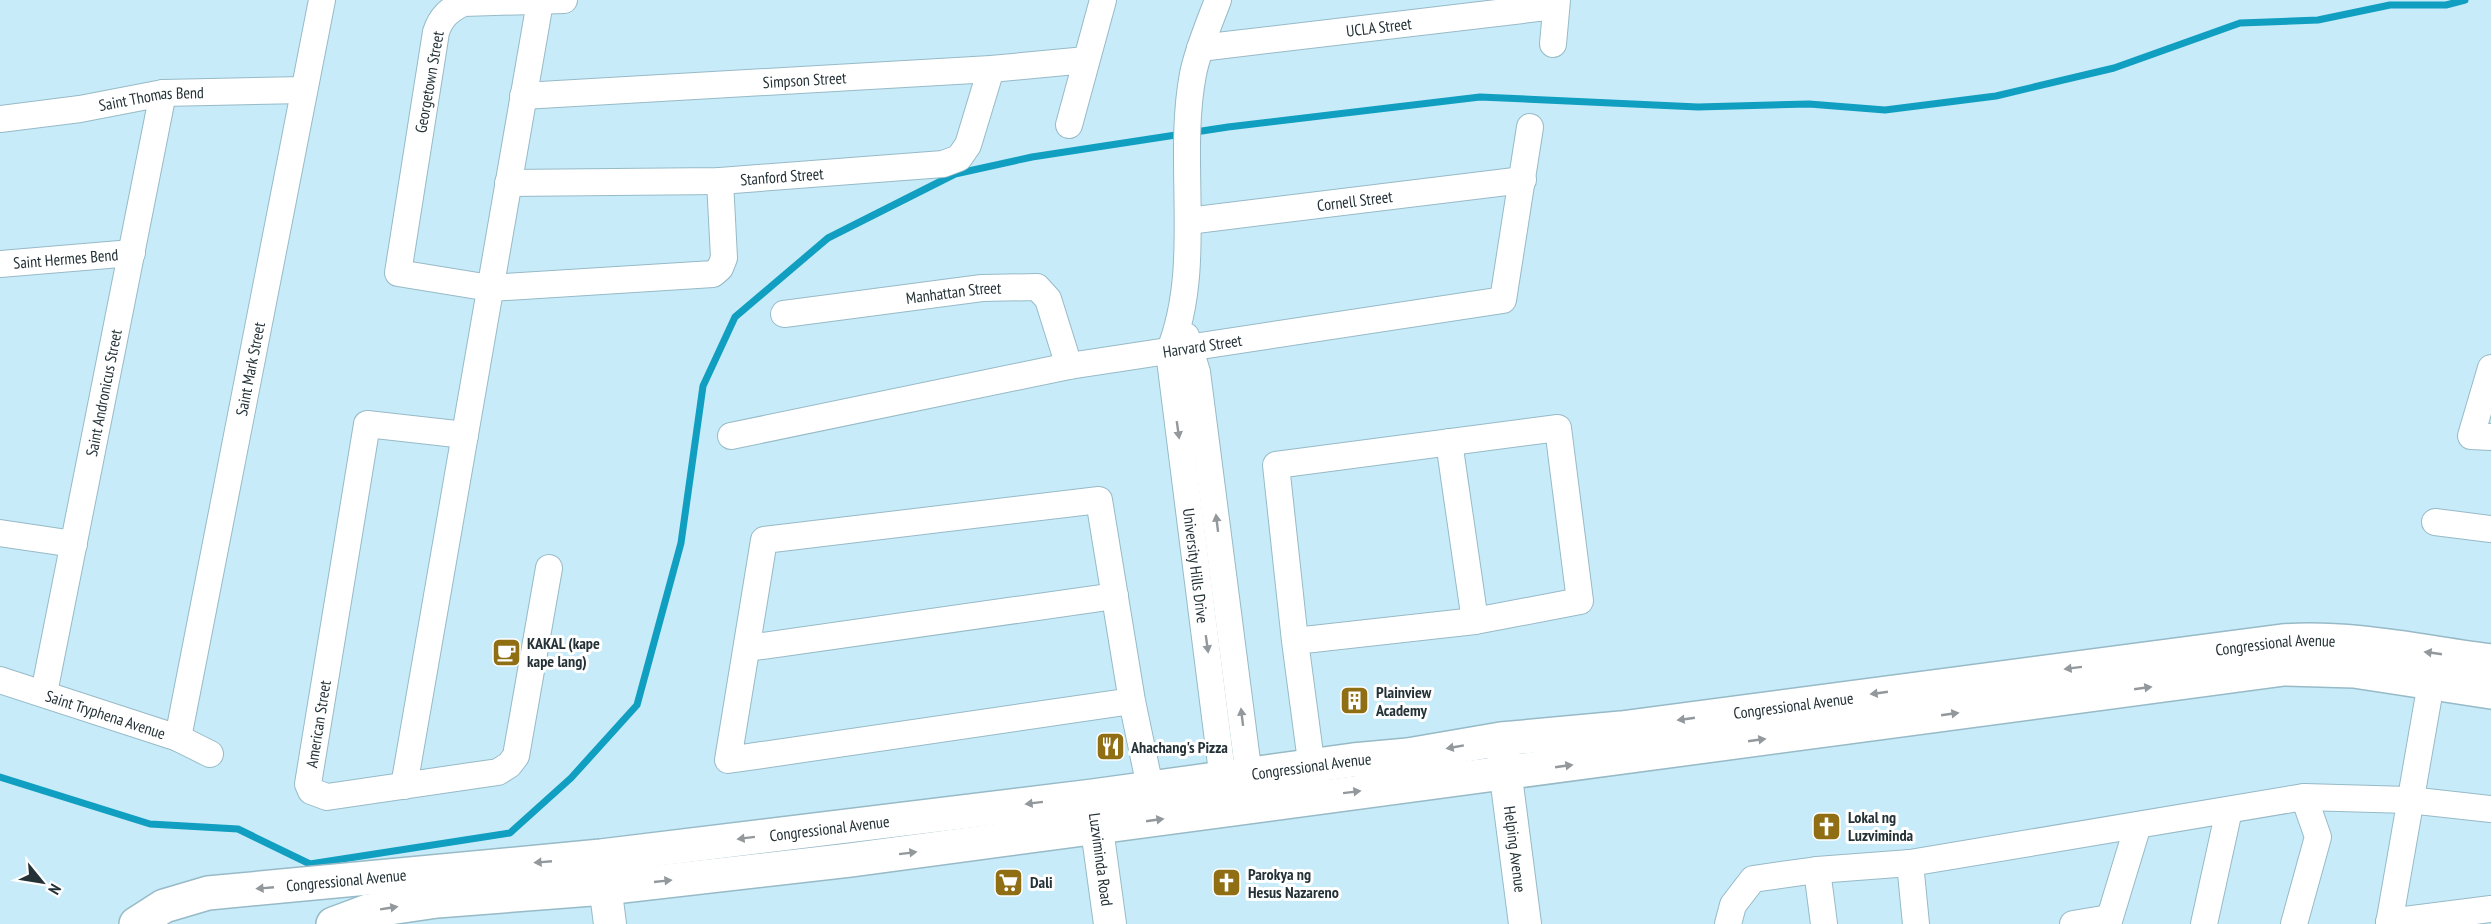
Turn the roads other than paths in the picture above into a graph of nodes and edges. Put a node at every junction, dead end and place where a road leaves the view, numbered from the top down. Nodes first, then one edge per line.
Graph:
1 (322, 0) edge
2 (1103, 0) edge
3 (1218, 0) edge
4 (552, 1) edge
5 (1557, 3) edge
6 (1553, 44) dead end
7 (1200, 48) junction
8 (1086, 60) junction
9 (991, 69) junction
10 (304, 90) junction
11 (164, 93) junction
12 (523, 96) junction
13 (0, 119) edge
14 (1069, 125) dead end
15 (1530, 127) dead end
16 (1523, 180) junction
17 (720, 181) junction
18 (508, 183) junction
19 (1188, 221) junction
20 (132, 253) junction
21 (0, 264) edge
22 (490, 288) junction
23 (784, 314) dead end
24 (1180, 351) junction
25 (1069, 366) junction
26 (2491, 368) edge
27 (465, 435) junction
28 (731, 436) dead end
29 (2491, 437) edge
30 (1449, 442) junction
31 (2435, 522) dead end
32 (2491, 529) edge
33 (0, 533) edge
34 (74, 544) junction
35 (549, 568) dead end
36 (1115, 596) junction
37 (1475, 621) junction
38 (1294, 641) junction
39 (748, 648) junction
40 (2491, 661) edge
41 (0, 680) edge
42 (2431, 683) junction
43 (2491, 692) edge
44 (45, 693) junction
45 (1132, 701) junction
46 (178, 738) junction
47 (1501, 739) junction
48 (210, 754) dead end
49 (1506, 773) junction
50 (1314, 782) junction
51 (404, 786) junction
52 (1150, 787) junction
53 (1238, 792) junction
54 (1093, 796) junction
55 (2304, 797) junction
56 (2409, 800) junction
57 (2491, 809) edge
58 (2229, 810) junction
59 (2138, 825) junction
60 (1097, 829) junction
61 (1910, 863) junction
62 (1817, 870) junction
63 (603, 872) junction
64 (2491, 909) edge
65 (2109, 921) edge
66 (2389, 923) edge
67 (136, 924) edge
68 (333, 924) edge
69 (610, 924) edge
70 (1110, 924) edge
71 (1524, 924) edge
72 (1728, 924) edge
73 (1824, 924) edge
74 (1916, 924) edge
75 (2073, 924) edge
76 (2204, 924) edge
77 (2294, 924) edge

1 - 10 street, Saint Mark Street
2 - 8 street
3 - 7 street
4 - 12 street
4 - 22 street, Georgetown Street
5 - 6 street
5 - 7 street, UCLA Street
7 - 19 street
8 - 9 street, Simpson Street
8 - 14 street
9 - 12 street, Simpson Street
9 - 17 street, Stanford Street
10 - 11 street, Saint Thomas Bend
10 - 46 street, Saint Mark Street
11 - 13 street, Saint Thomas Bend
11 - 20 street, Saint Andronicus Street
12 - 18 street
15 - 16 street, Harvard Street
16 - 19 street, Cornell Street
16 - 24 street, Harvard Street
17 - 18 street, Stanford Street
17 - 22 street
18 - 22 street
19 - 24 street
20 - 21 street, Saint Hermes Bend
20 - 34 street, Saint Andronicus Street
22 - 27 street
23 - 25 street, Manhattan Street
24 - 25 street, Harvard Street
24 - 53 street, University Hills Drive
25 - 28 street, Harvard Street
26 - 29 street
27 - 51 street
27 - 51 street, American Street
30 - 37 street
30 - 37 street
30 - 38 street
31 - 32 street
33 - 34 street
34 - 44 street, Saint Andronicus Street
35 - 51 street, American Street
36 - 39 street
36 - 39 street
36 - 45 street
37 - 38 street
38 - 50 street
39 - 45 street
40 -> 47 main road, Congressional Avenue
41 - 44 street, Saint Tryphena Avenue
42 - 43 main road, Congressional Avenue
49 -> 42 main road, Congressional Avenue
42 - 56 street
44 - 46 street, Saint Tryphena Avenue
45 - 52 street
46 - 48 street, Saint Tryphena Avenue
47 - 49 street, Helping Avenue
47 -> 50 main road, Congressional Avenue
50 -> 49 main road, Congressional Avenue
49 - 71 street, Helping Avenue
50 - 53 main road, Congressional Avenue
52 - 53 main road, Congressional Avenue
52 - 54 main road, Congressional Avenue
60 -> 53 main road, Congressional Avenue
54 - 60 street, Luzviminda Road
54 -> 63 main road, Congressional Avenue
55 - 56 street
55 - 58 street
55 - 77 street
56 - 57 street
56 - 66 street
58 - 59 street
58 - 76 street
59 - 61 street
59 - 65 street
63 -> 60 main road, Congressional Avenue
60 - 70 street, Luzviminda Road
61 - 62 street
61 - 74 street
62 - 72 street
62 - 73 street
63 -> 67 main road, Congressional Avenue
68 -> 63 main road, Congressional Avenue
63 - 69 street
64 - 66 street
65 - 75 street

